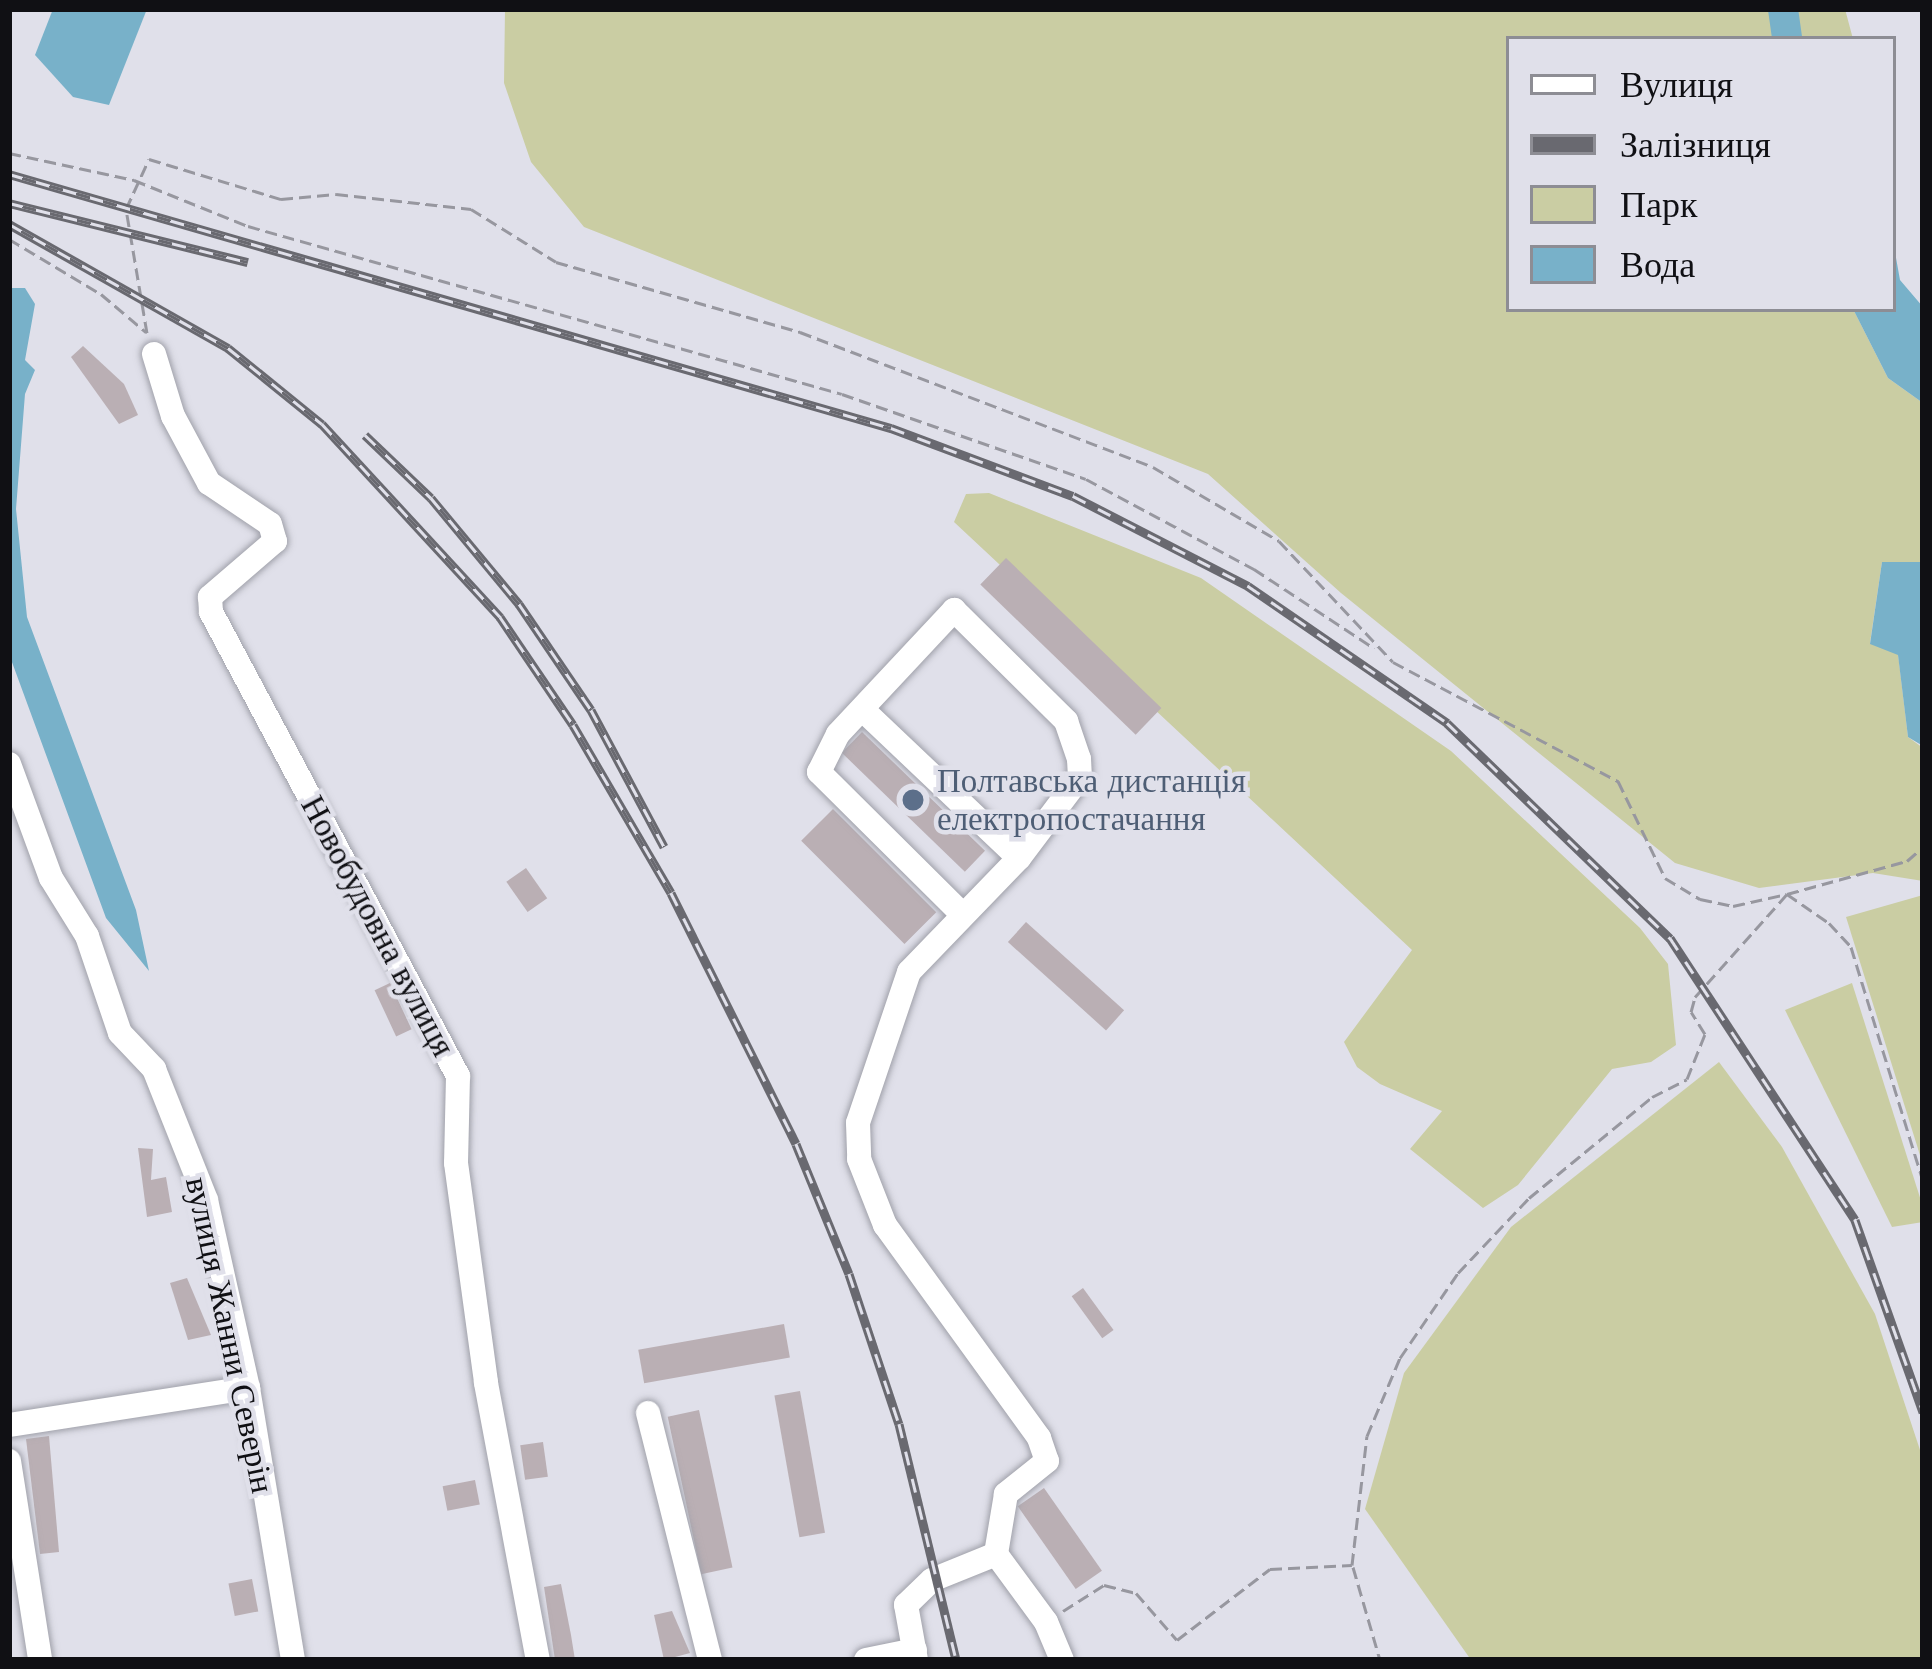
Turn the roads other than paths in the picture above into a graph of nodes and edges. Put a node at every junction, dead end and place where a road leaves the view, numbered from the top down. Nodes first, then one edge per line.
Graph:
1 (150, 343) road end
2 (863, 710) junction
3 (9, 764) edge
4 (1019, 859) junction
5 (963, 915) junction
6 (248, 1388) junction
7 (647, 1413) dead end
8 (9, 1425) edge
9 (9, 1462) edge
10 (996, 1554) junction
11 (912, 1649) edge
12 (40, 1660) edge
13 (293, 1660) edge
14 (538, 1660) edge
15 (710, 1660) edge
16 (866, 1660) edge
17 (1062, 1660) edge

1 - 14 street, Новобудовна вулиця
2 - 4 street
2 - 4 street
2 - 5 street
3 - 6 street, вулиця Жанни Северін
4 - 5 street
5 - 10 street
6 - 8 street
6 - 13 street, вулиця Жанни Северін
7 - 15 street
9 - 12 street
10 - 11 street
10 - 17 street
11 - 16 street

